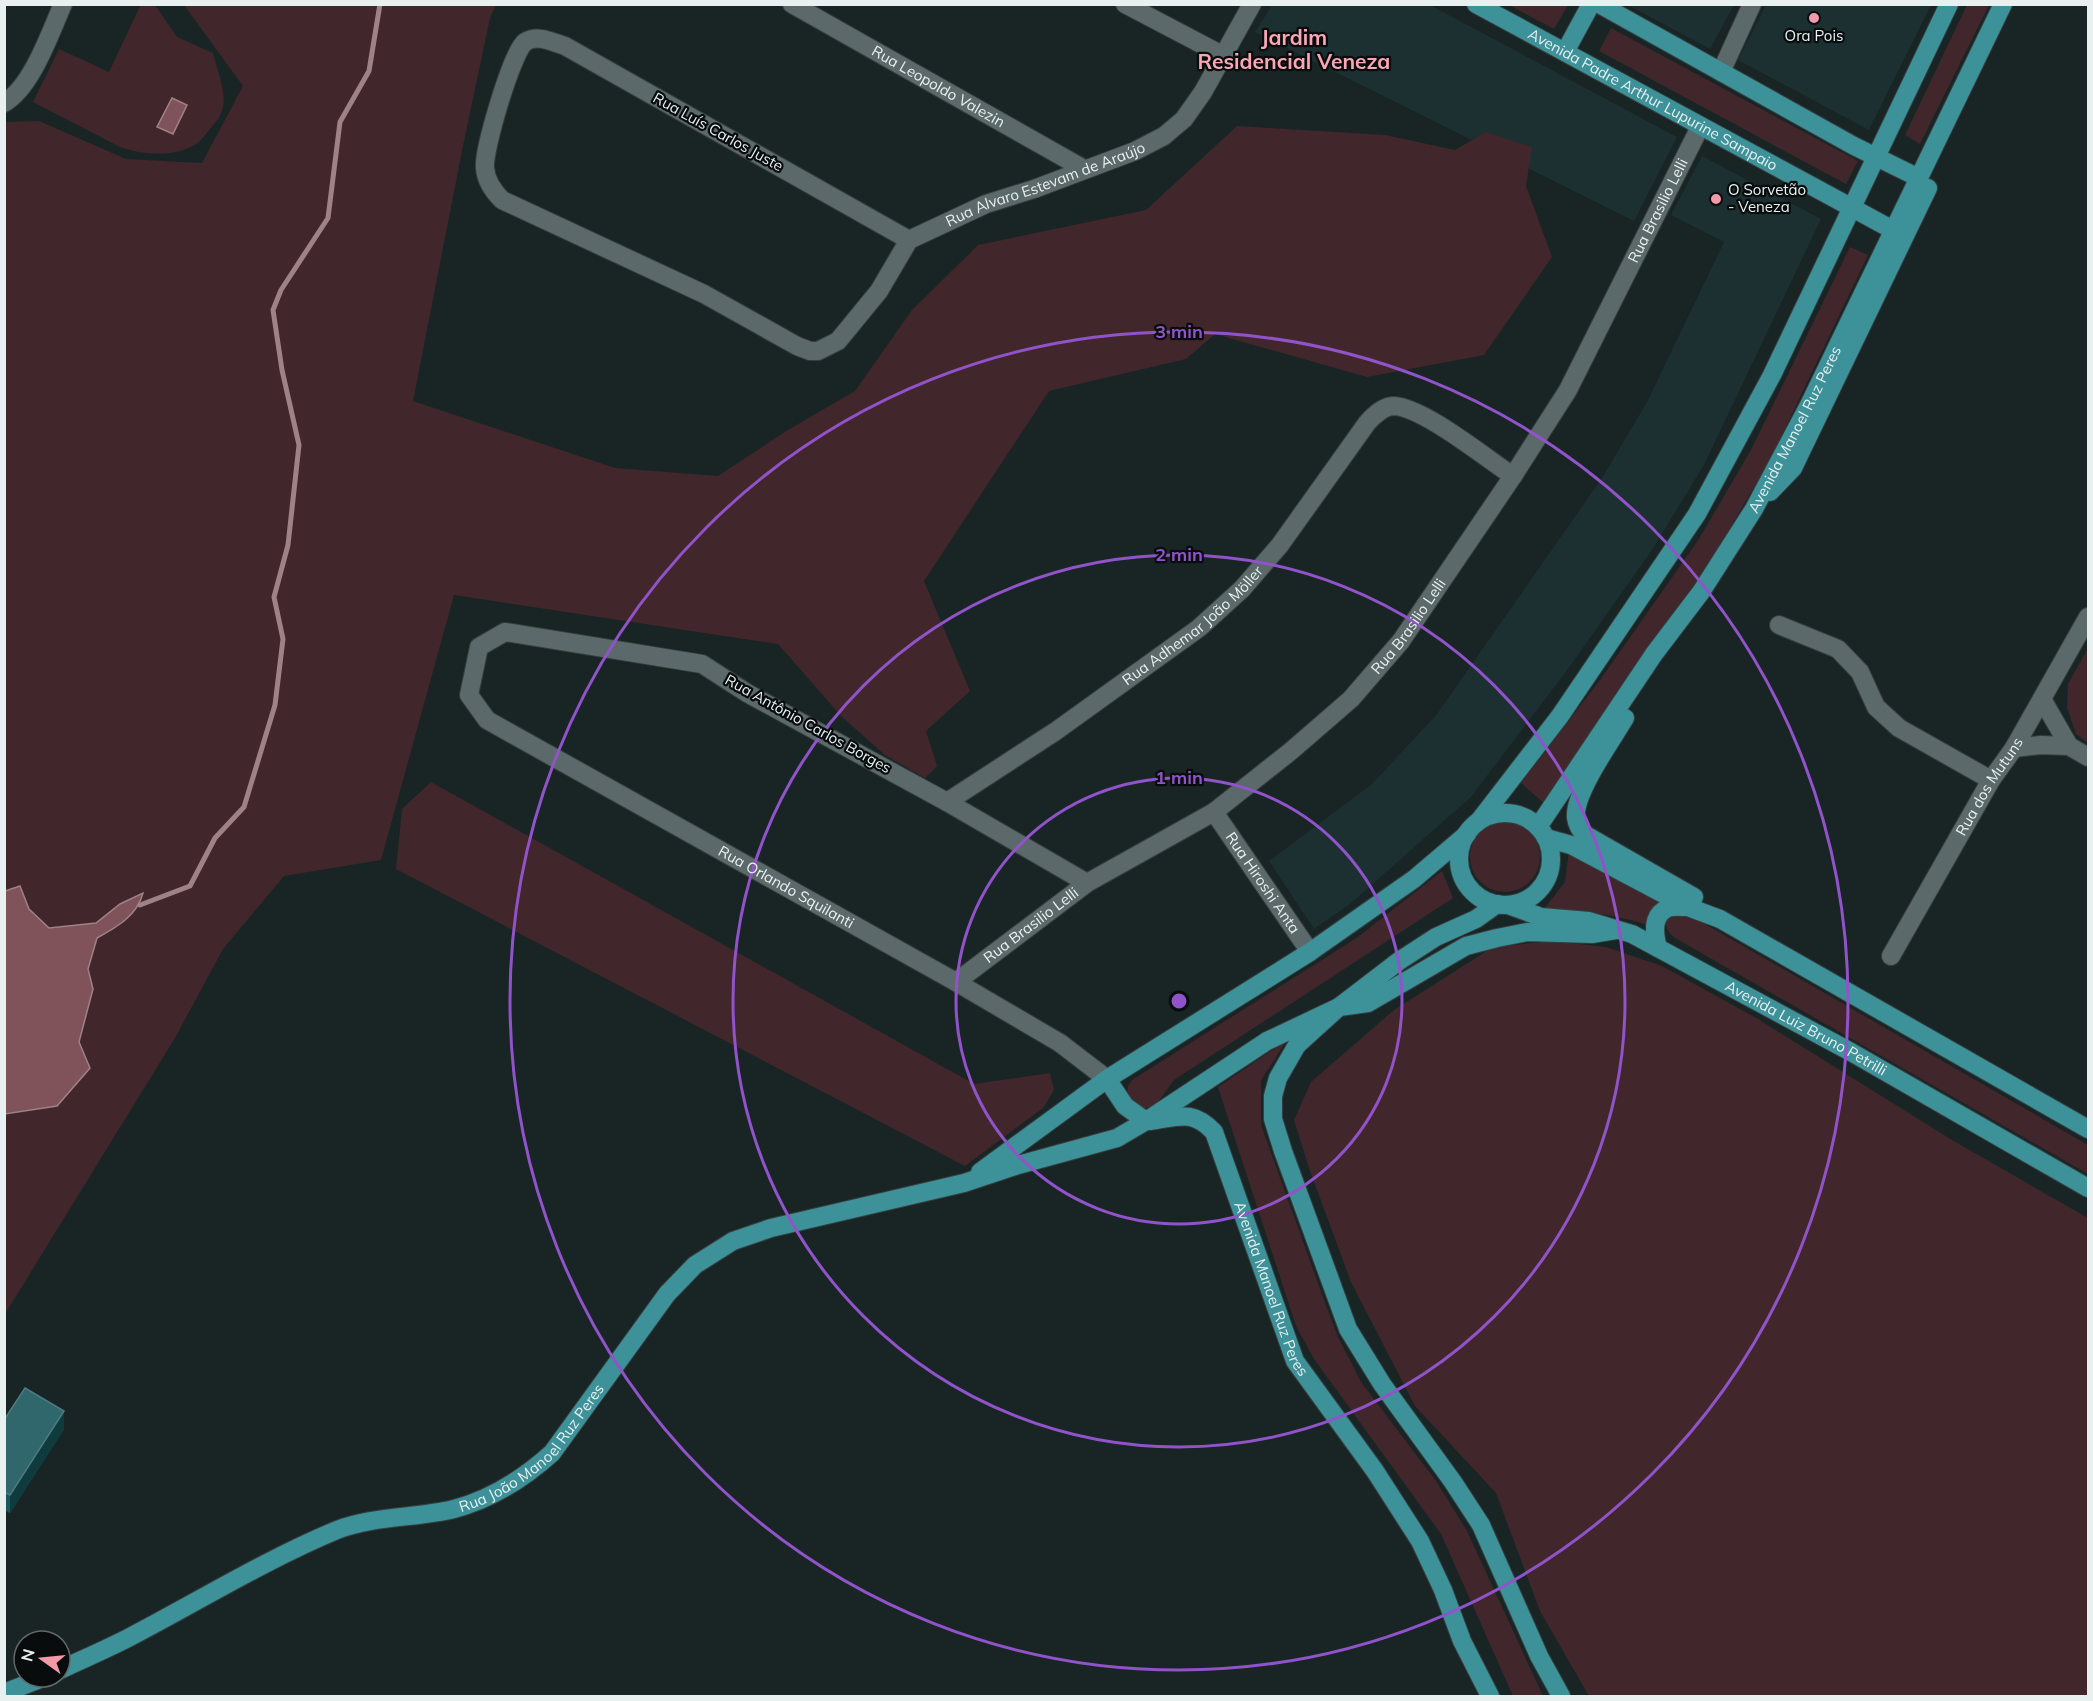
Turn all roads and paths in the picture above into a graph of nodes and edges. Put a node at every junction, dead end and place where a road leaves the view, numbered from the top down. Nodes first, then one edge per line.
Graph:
1 (63, 4) edge
2 (792, 4) edge
3 (1125, 4) edge
4 (1251, 4) edge
5 (1476, 4) edge
6 (1591, 4) edge
7 (1599, 4) edge
8 (1752, 4) edge
9 (1949, 4) edge
10 (2003, 4) edge
11 (1565, 52) junction
12 (1224, 56) junction
13 (1720, 72) junction
14 (1970, 73) junction
15 (5, 103) edge
16 (1700, 127) junction
17 (1876, 158) junction
18 (1084, 170) junction
19 (1919, 178) junction
20 (1852, 208) junction
21 (1893, 230) junction
22 (909, 240) junction
23 (1513, 476) junction
24 (1754, 509) junction
25 (2088, 617) edge
26 (1779, 625) dead end
27 (1654, 654) junction
28 (469, 695) joint
29 (2042, 699) junction
30 (2069, 746) junction
31 (2014, 748) junction
32 (2088, 757) edge
33 (1991, 780) junction
34 (947, 802) junction
35 (1214, 812) junction
36 (1473, 827) junction
37 (1542, 833) junction
38 (1087, 883) junction
39 (1502, 905) junction
40 (1688, 907) junction
41 (1720, 919) junction
42 (1616, 930) junction
43 (1658, 948) junction
44 (1310, 952) junction
45 (1891, 956) dead end
46 (956, 982) junction
47 (1339, 1007) junction
48 (1107, 1079) junction
49 (1146, 1121) junction
50 (2088, 1129) edge
51 (964, 1183) junction
52 (2088, 1188) edge
53 (72, 1664) edge
54 (1490, 1696) edge
55 (1561, 1696) edge

1 - 15 street
2 - 18 street, Rua Leopoldo Valezin
3 - 12 street
4 - 12 street, Rua Alvaro Estevam de Araújo
5 - 11 main road, Avenida Padre Arthur Lupurine Sampaio
6 - 11 main road
7 - 13 main road
8 - 13 street
9 - 17 main road
10 - 14 main road, Avenida Manoel Ruz Peres
11 - 16 main road, Avenida Padre Arthur Lupurine Sampaio
12 - 18 street, Rua Alvaro Estevam de Araújo
13 - 17 main road
14 - 19 main road, Avenida Manoel Ruz Peres
14 - 24 main road
16 - 20 main road, Avenida Padre Arthur Lupurine Sampaio
16 - 23 street, Rua Brasilio Lelli
17 - 19 main road
17 - 20 main road
18 - 22 street, Rua Alvaro Estevam de Araújo
19 - 21 main road, Avenida Manoel Ruz Peres
20 - 21 main road, Avenida Padre Arthur Lupurine Sampaio
20 - 36 main road
21 - 24 main road, Avenida Manoel Ruz Peres
22 - 22 street, Rua Luís Carlos Juste
23 - 34 street, Rua Adhemar João Möller
23 - 35 street, Rua Brasilio Lelli
24 - 27 main road, Avenida Manoel Ruz Peres
25 - 29 street, Rua dos Mutuns
26 - 33 street
27 - 37 main road, Avenida Manoel Ruz Peres
27 - 41 main road
28 - 34 street, Rua Antônio Carlos Borges
28 - 46 street, Rua Orlando Squilanti
29 - 30 street
29 - 31 street, Rua dos Mutuns
30 - 31 street
30 - 32 street
31 - 33 street, Rua dos Mutuns
33 - 45 street, Rua dos Mutuns
34 - 38 street, Rua Antônio Carlos Borges
35 - 38 street, Rua Brasilio Lelli
35 - 44 street, Rua Hiroshi Anta
36 - 37 main road
36 - 39 main road
36 - 44 main road
37 - 39 main road
37 - 40 main road
38 - 46 street, Rua Brasilio Lelli
39 - 42 main road, Avenida Luiz Bruno Petrilli
39 - 47 main road
40 - 41 main road
40 - 43 main road
41 - 50 main road
42 - 43 main road, Avenida Luiz Bruno Petrilli
42 - 47 main road
43 - 52 main road, Avenida Luiz Bruno Petrilli
44 - 48 main road
46 - 48 street, Rua Orlando Squilanti
47 - 49 main road
47 - 55 main road
48 - 49 main road
48 - 51 main road, Rua João Manoel Ruz Peres
49 - 51 main road, Rua João Manoel Ruz Peres
49 - 54 main road, Avenida Manoel Ruz Peres
51 - 53 main road, Rua João Manoel Ruz Peres

